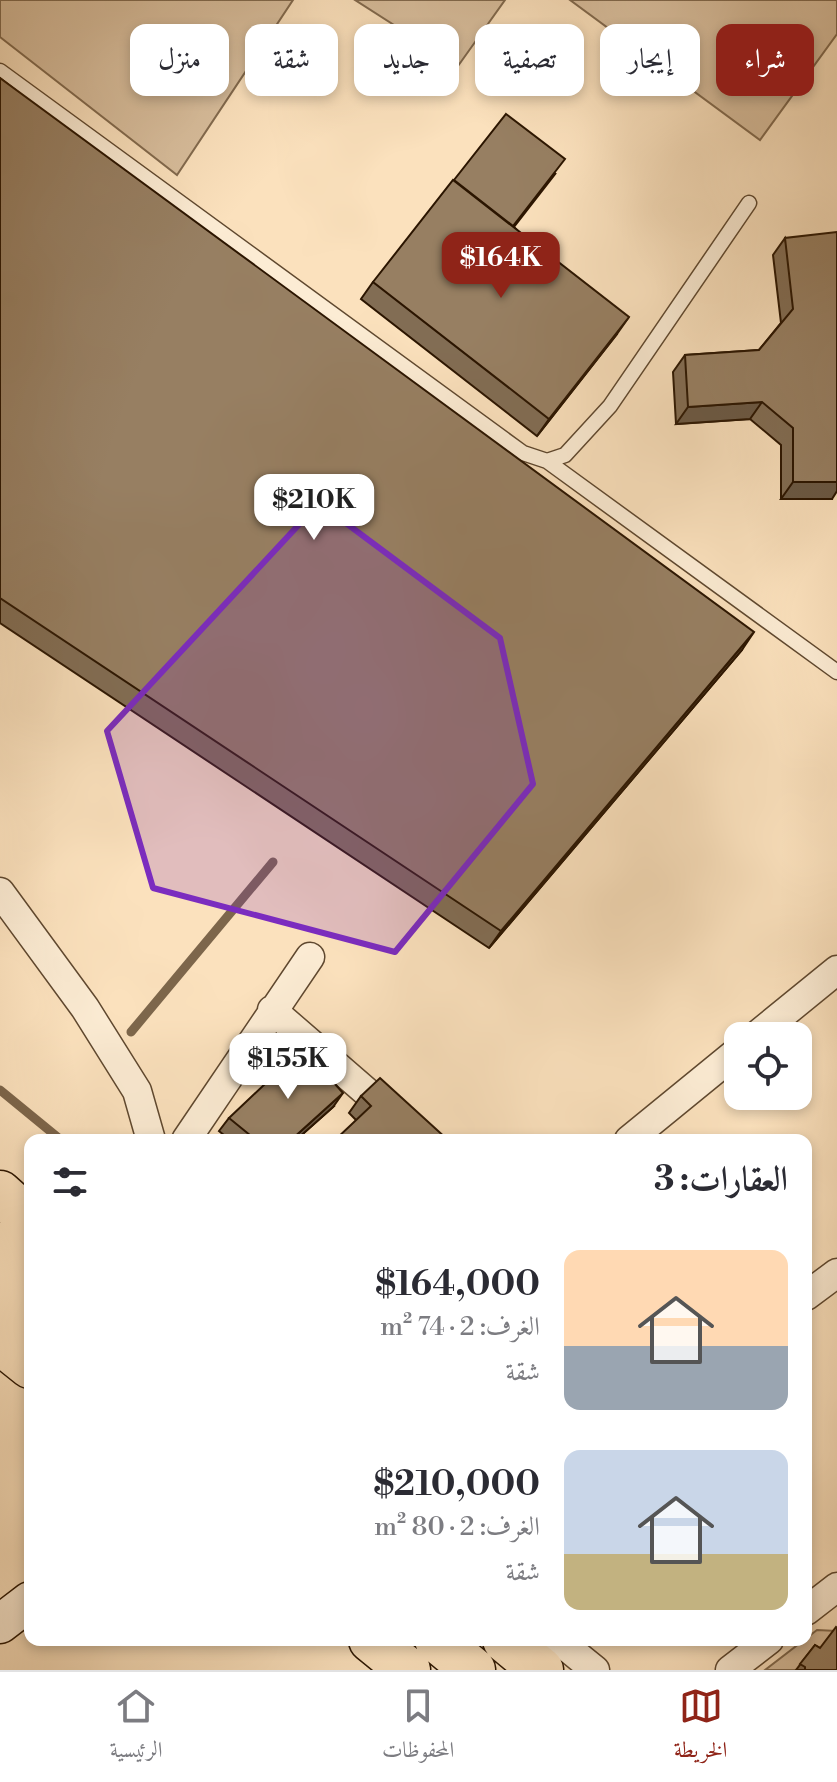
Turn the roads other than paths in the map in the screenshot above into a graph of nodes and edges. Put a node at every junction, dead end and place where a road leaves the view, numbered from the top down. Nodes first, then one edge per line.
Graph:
1 (0, 71) edge
2 (749, 203) dead end
3 (547, 461) junction
4 (837, 672) edge
5 (0, 892) edge
6 (310, 957) dead end
7 (837, 970) edge
8 (272, 1010) junction
9 (773, 1022) edge
10 (724, 1062) edge
11 (149, 1134) edge
12 (190, 1134) edge
13 (415, 1134) edge
14 (636, 1134) edge
15 (0, 1193) edge
16 (24, 1215) edge
17 (0, 1245) edge
18 (24, 1263) edge
19 (837, 1273) edge
20 (812, 1292) edge
21 (0, 1294) edge
22 (24, 1312) edge
23 (0, 1342) edge
24 (24, 1361) edge
25 (24, 1606) edge
26 (0, 1624) edge
27 (378, 1646) edge
28 (444, 1646) edge
29 (512, 1646) edge
30 (565, 1646) edge
31 (761, 1646) edge
32 (408, 1670) edge
33 (473, 1670) edge
34 (541, 1670) edge
35 (595, 1670) edge
36 (730, 1670) edge

1 - 3 lane
2 - 3 lane
3 - 4 lane
5 - 11 street
6 - 8 street
7 - 9 street
8 - 12 street
8 - 13 street
10 - 14 street
15 - 16 highway
17 - 18 highway
19 - 20 street
21 - 22 highway
23 - 24 highway
25 - 26 street
27 - 32 highway
28 - 33 highway
29 - 34 highway
30 - 35 street
31 - 36 street

